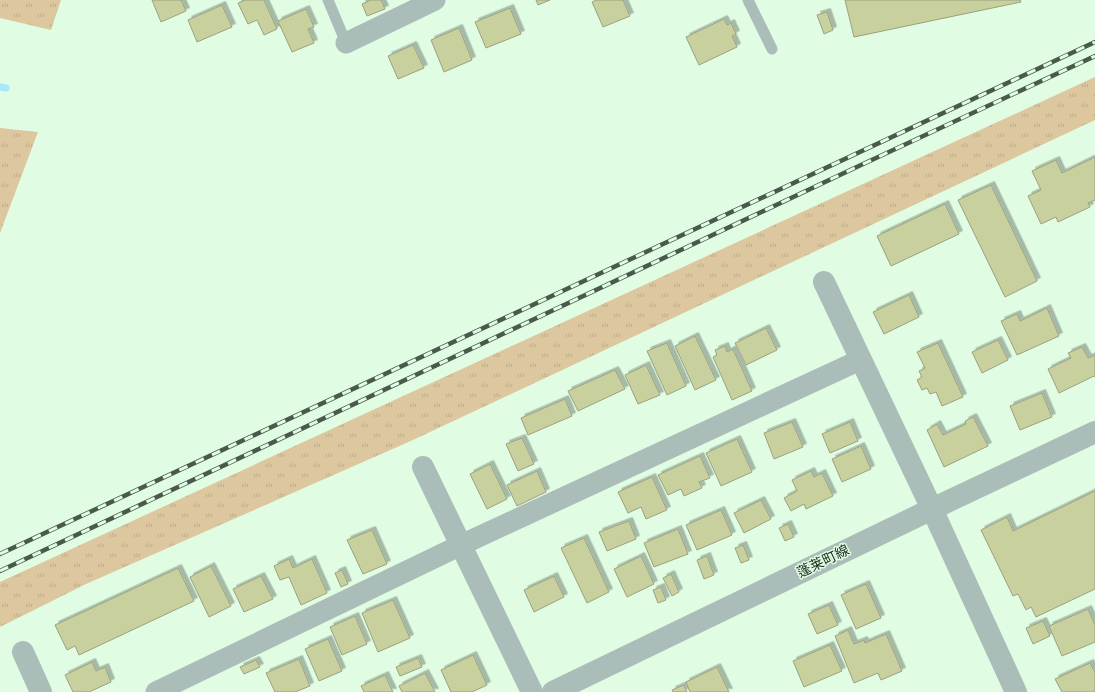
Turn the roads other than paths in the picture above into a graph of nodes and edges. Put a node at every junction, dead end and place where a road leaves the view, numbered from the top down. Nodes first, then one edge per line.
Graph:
1 (328, 0) edge
2 (435, 0) edge
3 (748, 0) edge
4 (346, 43) joint
5 (772, 49) dead end
6 (824, 282) dead end
7 (860, 360) junction
8 (1095, 432) edge
9 (423, 467) dead end
10 (932, 509) junction
11 (461, 545) junction
12 (23, 652) dead end
13 (178, 687) edge
14 (41, 692) edge
15 (156, 692) edge
16 (532, 692) edge
17 (552, 692) edge
18 (1016, 692) edge

1 - 4 lane
2 - 4 street
3 - 5 lane
6 - 7 street
7 - 10 street
7 - 11 street
8 - 10 street, 蓬莱町線
9 - 11 street
10 - 17 street, 蓬莱町線
10 - 18 street
11 - 13 street
11 - 16 street
12 - 14 street
13 - 15 street

